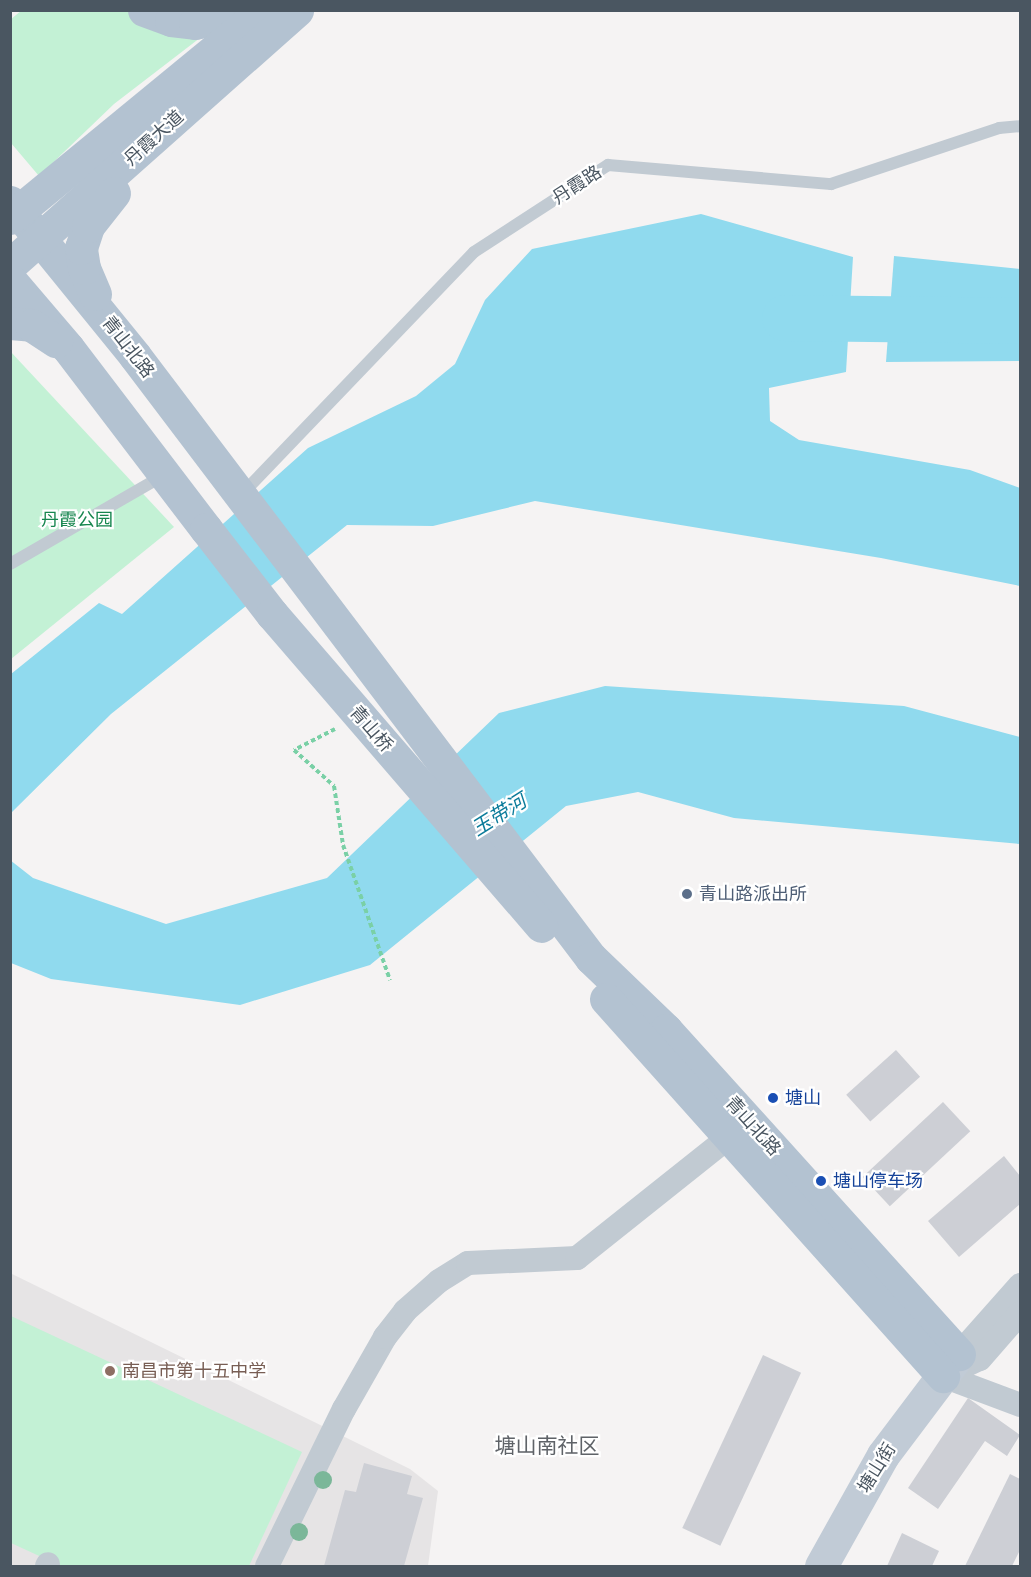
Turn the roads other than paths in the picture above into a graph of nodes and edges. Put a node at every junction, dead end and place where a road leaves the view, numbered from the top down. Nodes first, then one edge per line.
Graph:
1 (144, 10) edge
2 (250, 10) edge
3 (263, 10) edge
4 (297, 10) edge
5 (1020, 126) edge
6 (164, 129) junction
7 (13, 211) edge
8 (41, 238) junction
9 (10, 265) edge
10 (10, 280) edge
11 (104, 315) junction
12 (10, 323) edge
13 (68, 348) junction
14 (166, 474) junction
15 (241, 495) junction
16 (10, 564) edge
17 (543, 913) junction
18 (729, 1137) junction
19 (1020, 1285) edge
20 (1020, 1313) edge
21 (951, 1365) junction
22 (1020, 1405) edge
23 (267, 1566) edge
24 (821, 1566) edge

1 - 2 main road
3 - 7 main road, 丹霞大道
4 - 6 main road, 丹霞大道
5 - 15 lane, 丹霞路
6 - 8 main road, 丹霞大道
6 - 11 main road
7 - 8 main road, 青山北路
8 - 9 main road, 丹霞大道
8 - 11 main road, 青山北路
10 - 13 main road
11 - 15 main road, 青山北路
12 - 13 main road
13 - 14 main road
14 - 16 lane
14 - 17 main road, 青山桥, bridge
15 - 17 main road, 青山桥
17 - 18 main road, 青山北路
17 - 21 main road, 青山北路
18 - 21 main road, 青山北路
18 - 23 street
19 - 21 street, 塘山街
20 - 21 street, 塘山街
21 - 22 street
21 - 24 main road, 塘山街

